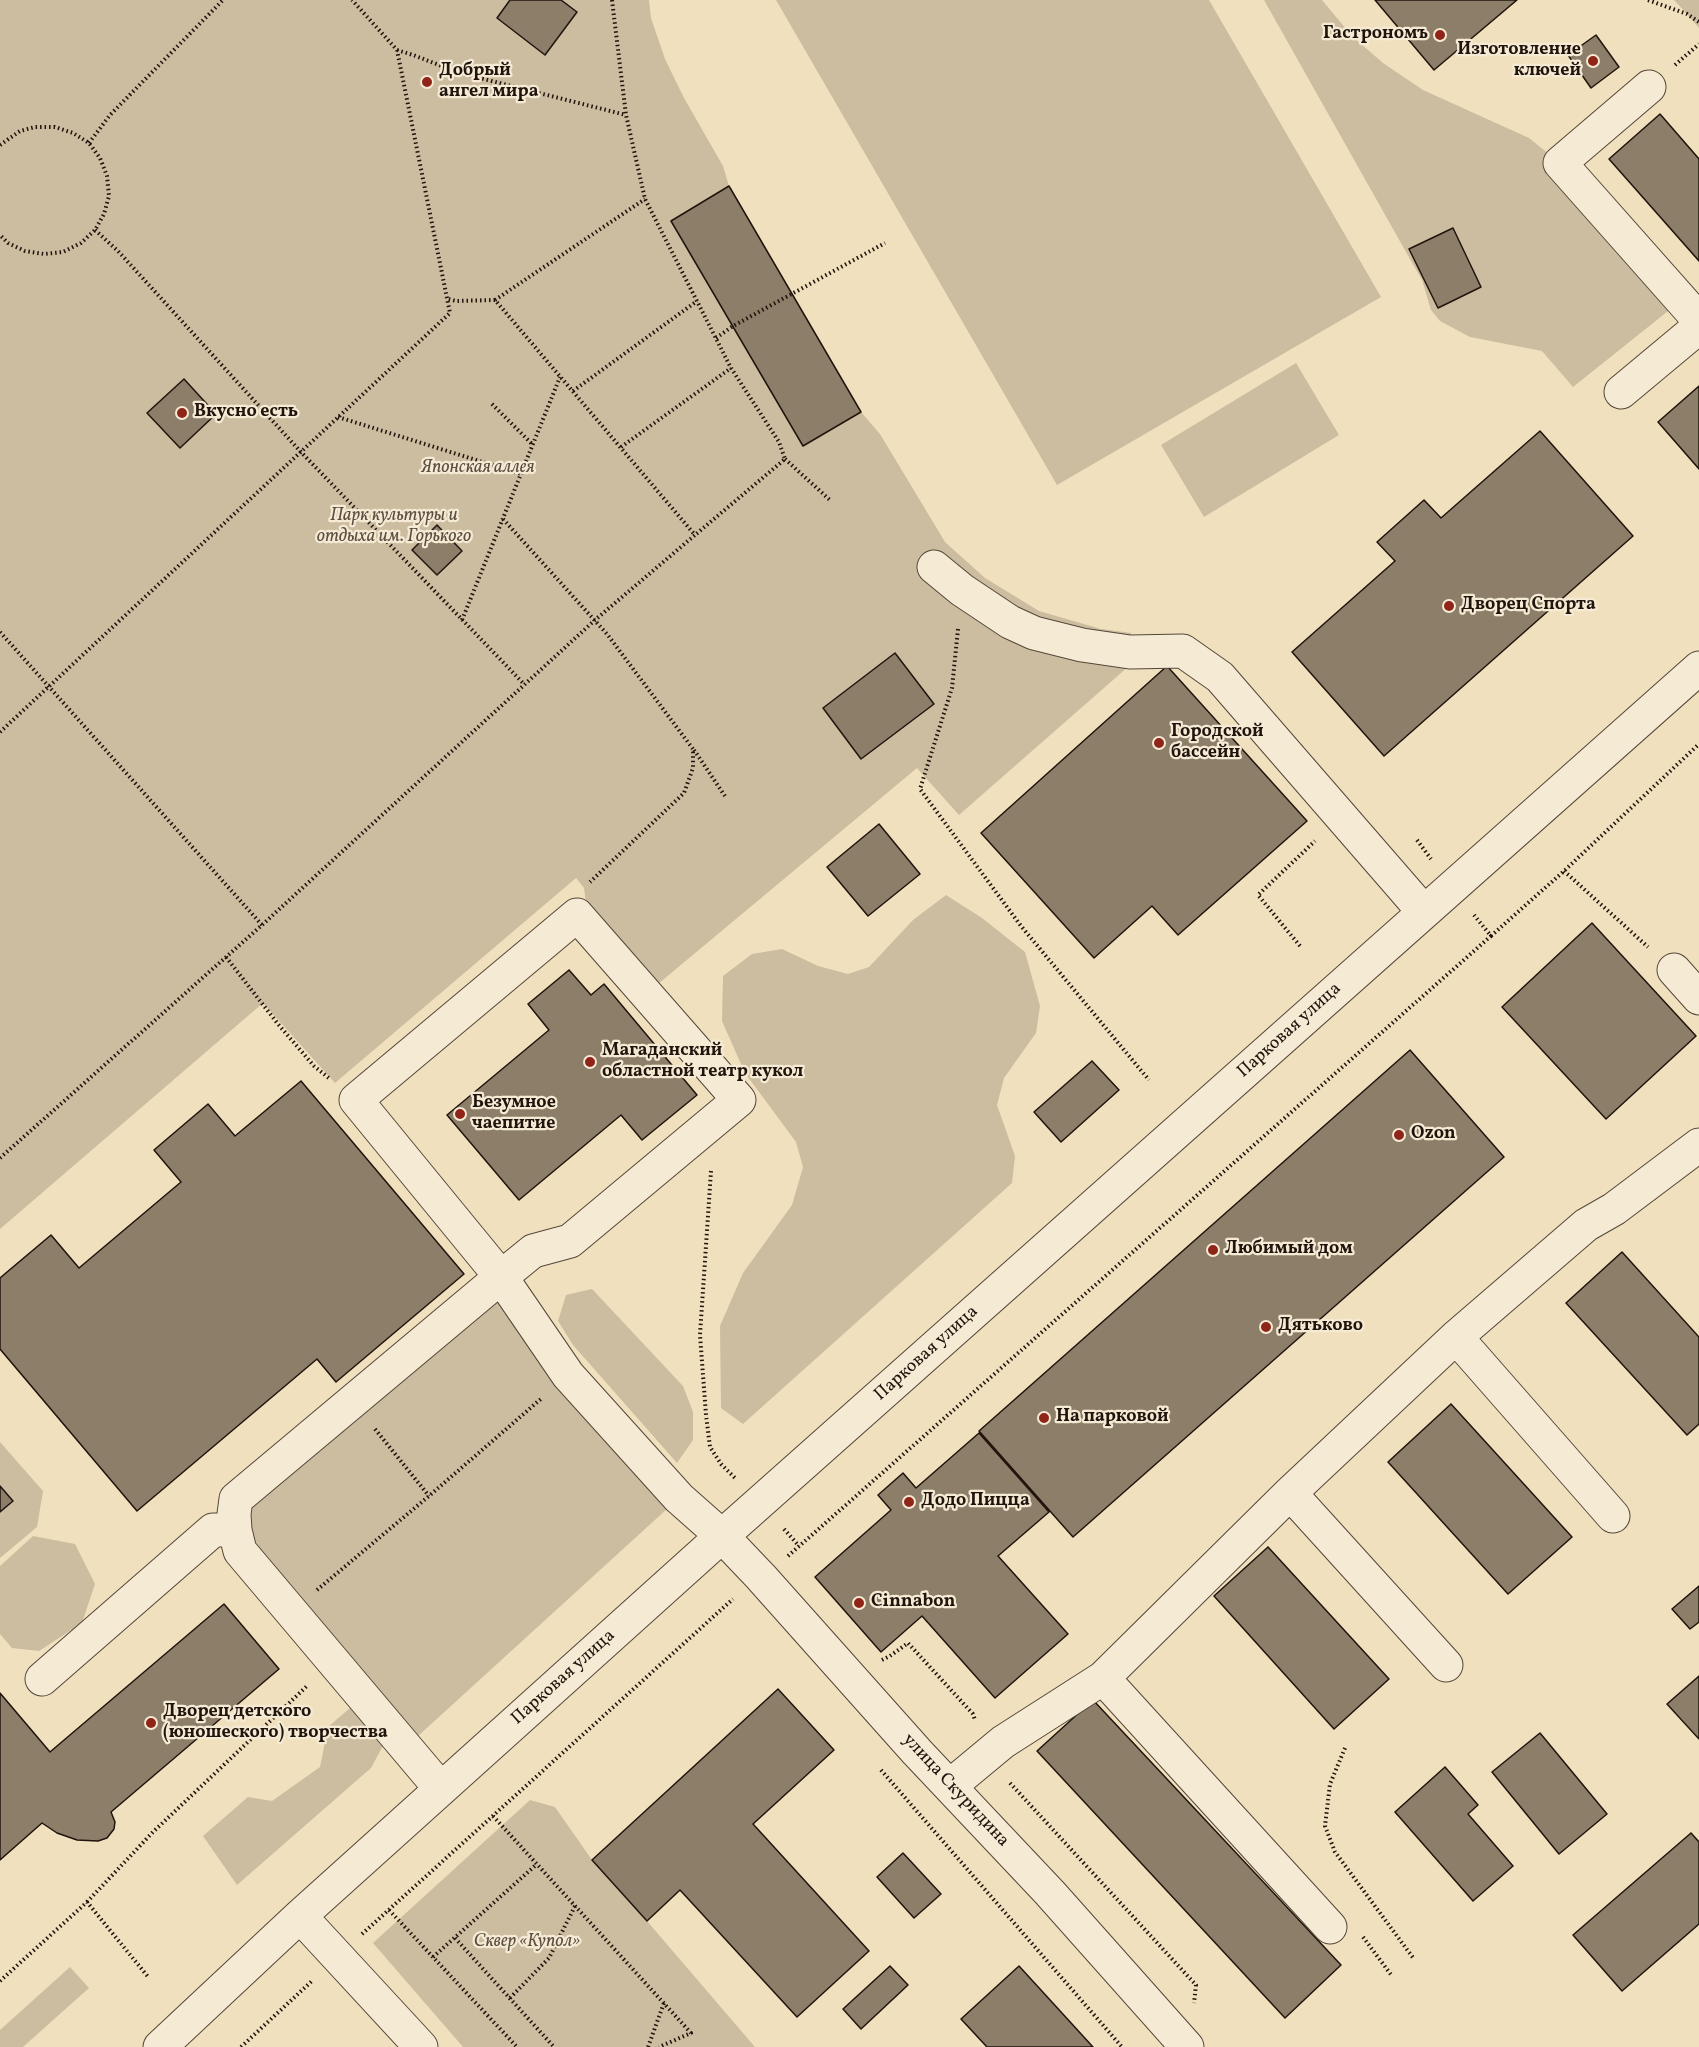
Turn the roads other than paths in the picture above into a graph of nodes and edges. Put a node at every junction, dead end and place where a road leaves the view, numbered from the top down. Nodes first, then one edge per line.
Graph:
1 (1649, 87) dead end
2 (1699, 320) edge
3 (1699, 327) edge
4 (1621, 392) dead end
5 (934, 567) dead end
6 (1699, 668) edge
7 (1424, 912) junction
8 (1674, 970) road end
9 (1699, 998) edge
10 (1699, 1145) edge
11 (501, 1277) junction
12 (1456, 1337) junction
13 (1290, 1493) junction
14 (1613, 1516) dead end
15 (235, 1530) junction
16 (722, 1536) junction
17 (1446, 1665) dead end
18 (1102, 1678) junction
19 (42, 1679) dead end
20 (950, 1786) junction
21 (441, 1789) junction
22 (300, 1916) junction
23 (1330, 1927) road end
24 (160, 2047) edge
25 (421, 2047) edge
26 (1187, 2047) edge

1 - 2 street
3 - 4 street
5 - 7 street
6 - 7 street, Парковая улица
7 - 16 street, Парковая улица
8 - 9 street
10 - 12 street
11 - 11 street, улица Скуридина
11 - 15 street
11 - 16 street, улица Скуридина
12 - 13 street
12 - 14 street
13 - 17 street
13 - 18 street
15 - 19 street
15 - 21 street
16 - 20 street, улица Скуридина
16 - 21 street, Парковая улица
18 - 20 street
18 - 23 street
20 - 26 street, улица Скуридина
21 - 22 street, Парковая улица
22 - 24 street, Парковая улица
22 - 25 street

